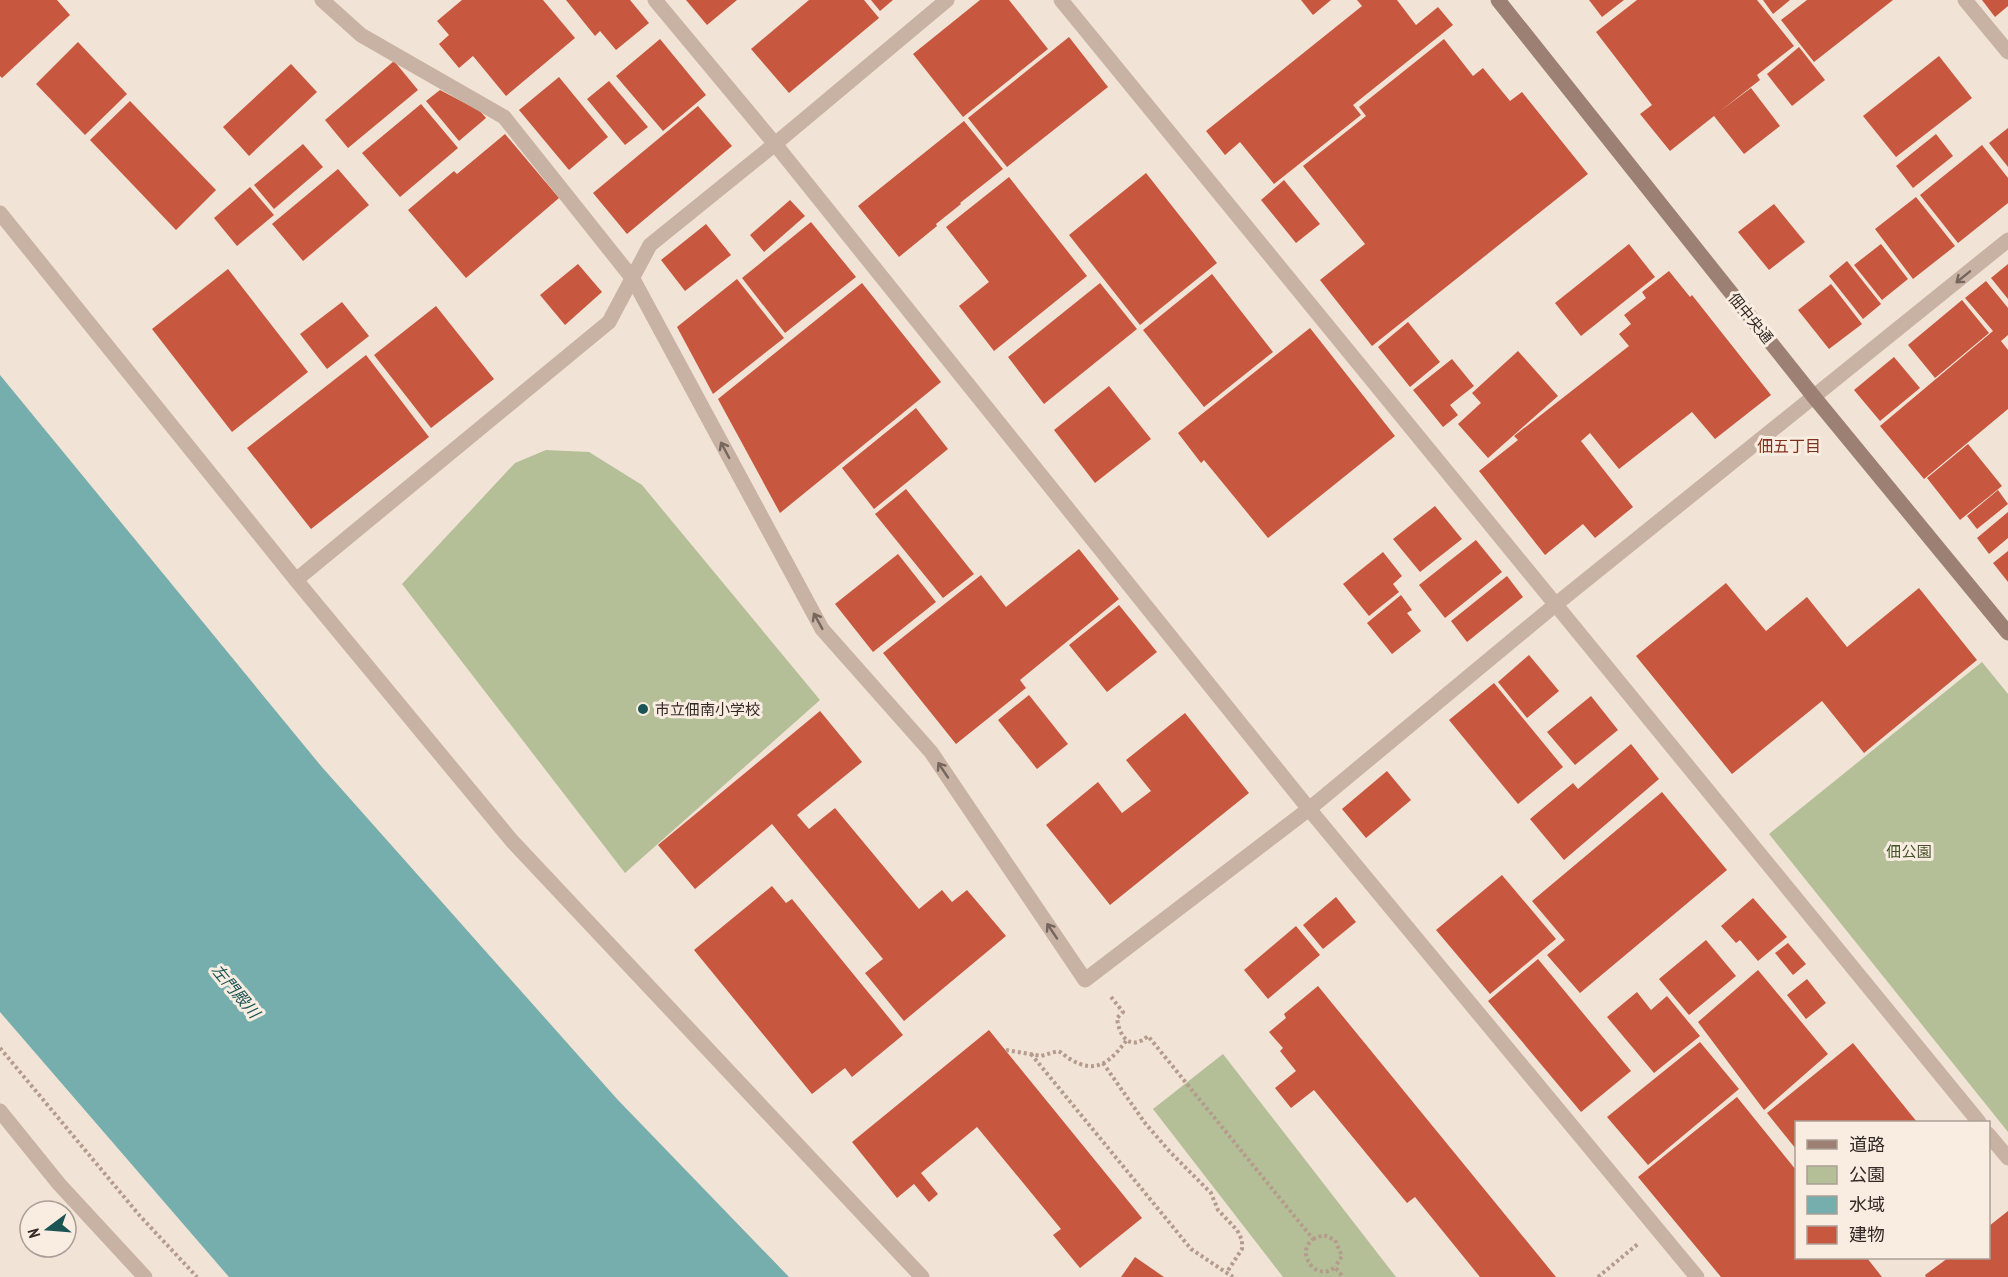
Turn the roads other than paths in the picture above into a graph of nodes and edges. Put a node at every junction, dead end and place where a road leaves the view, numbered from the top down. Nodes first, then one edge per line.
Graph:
1 (322, 0) edge
2 (655, 0) edge
3 (947, 0) edge
4 (1061, 0) edge
5 (1498, 0) edge
6 (1965, 0) edge
7 (2008, 52) edge
8 (775, 144) junction
9 (0, 213) edge
10 (2008, 240) edge
11 (633, 279) junction
12 (1814, 397) junction
13 (296, 580) junction
14 (1555, 605) junction
15 (2008, 633) edge
16 (1309, 809) junction
17 (0, 1111) edge
18 (1978, 1121) edge
19 (1990, 1135) edge
20 (2008, 1158) edge
21 (146, 1277) edge
22 (922, 1277) edge
23 (1697, 1277) edge

1 - 11 street
2 - 8 street
3 - 8 street
4 - 14 street
5 - 12 street, 佃中央通
6 - 7 street
8 - 11 street
8 - 16 street
9 - 13 street
10 -> 12 street
11 - 13 street
16 -> 11 street
12 - 14 street
12 - 15 street, 佃中央通
13 - 22 street
14 - 16 street
14 - 18 street
16 - 23 street
17 - 21 street
19 - 20 street

